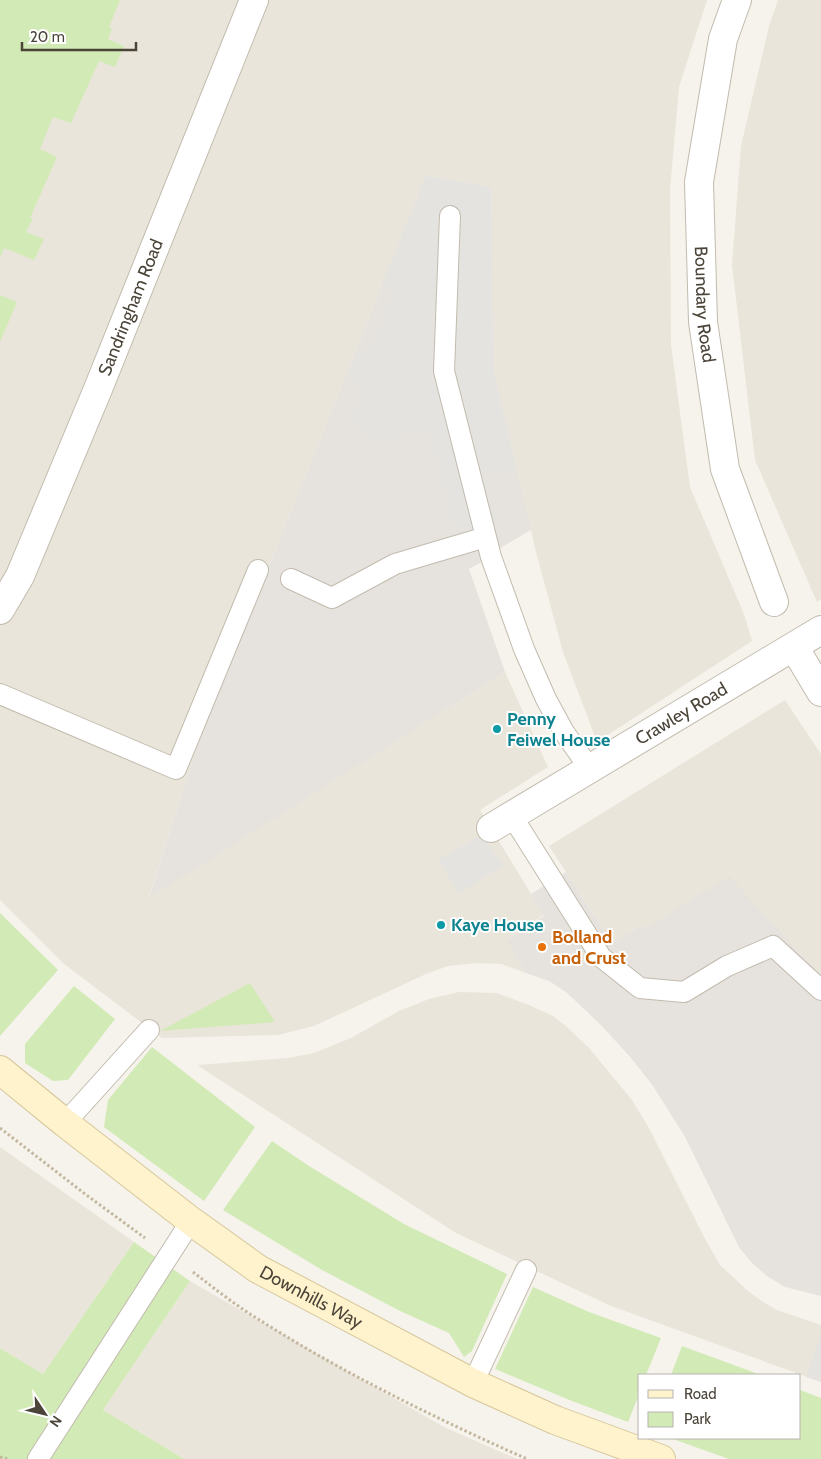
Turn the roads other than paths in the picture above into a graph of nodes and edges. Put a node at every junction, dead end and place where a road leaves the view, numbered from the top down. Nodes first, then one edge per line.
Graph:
1 (254, 0) edge
2 (737, 0) edge
3 (450, 216) dead end
4 (486, 538) junction
5 (258, 570) dead end
6 (291, 579) dead end
7 (774, 602) dead end
8 (0, 610) edge
9 (821, 630) edge
10 (794, 647) junction
11 (821, 692) edge
12 (0, 694) edge
13 (590, 769) junction
14 (501, 822) joint
15 (821, 990) edge
16 (149, 1030) dead end
17 (0, 1070) edge
18 (65, 1123) junction
19 (191, 1221) junction
20 (526, 1270) dead end
21 (473, 1383) junction
22 (38, 1459) edge
23 (662, 1459) edge

1 - 8 street, Sandringham Road
2 - 7 street, Boundary Road
3 - 4 lane
4 - 6 lane
4 - 13 lane
5 - 12 lane
9 - 10 street, Crawley Road
10 - 11 street
10 - 13 street, Crawley Road
13 - 14 street, Crawley Road
14 - 15 lane
16 - 18 lane
17 - 18 main road, Downhills Way
18 - 19 main road, Downhills Way
19 - 21 main road, Downhills Way
19 - 22 lane
20 - 21 lane
21 - 23 main road, Downhills Way

